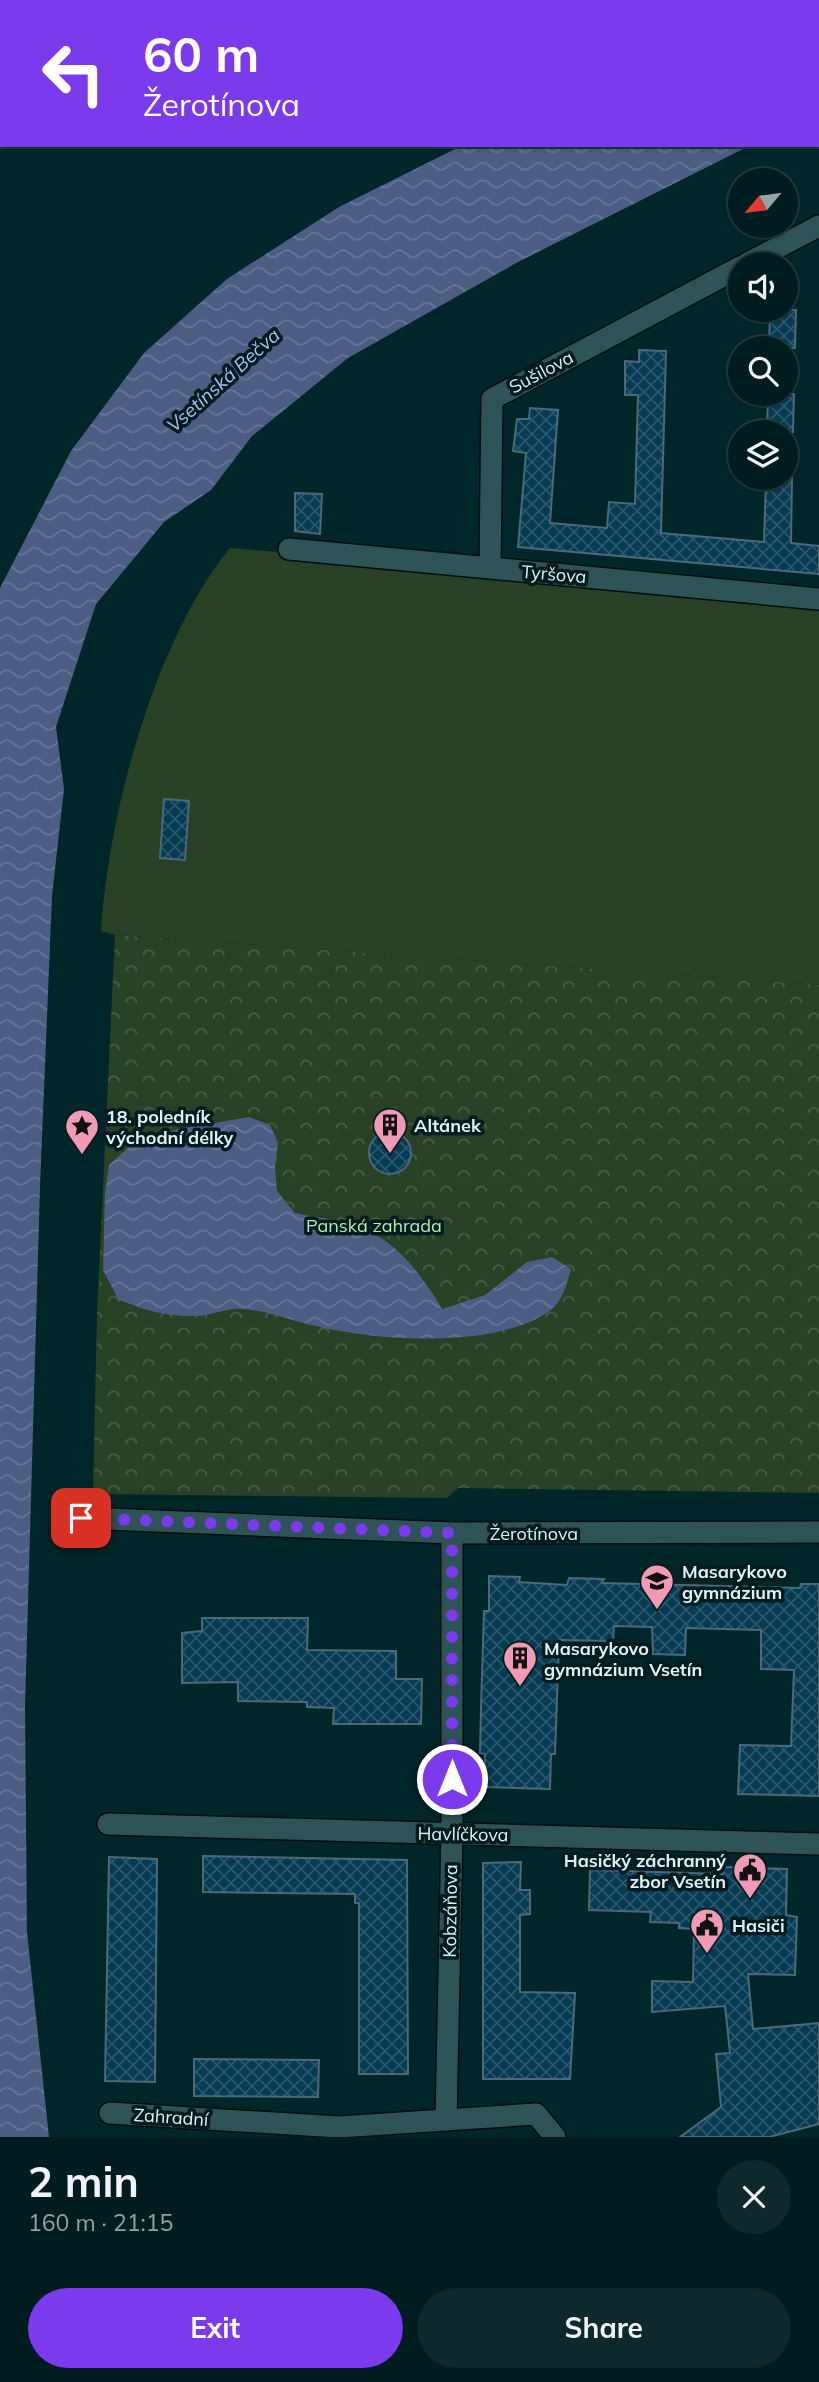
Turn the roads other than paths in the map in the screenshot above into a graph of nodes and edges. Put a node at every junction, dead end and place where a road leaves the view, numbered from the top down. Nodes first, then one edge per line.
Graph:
1 (819, 226) edge
2 (769, 252) edge
3 (728, 273) edge
4 (289, 549) dead end
5 (490, 568) junction
6 (819, 599) edge
7 (81, 1518) dead end
8 (819, 1532) edge
9 (452, 1533) junction
10 (108, 1824) dead end
11 (452, 1833) junction
12 (819, 1844) edge
13 (110, 2113) dead end
14 (446, 2120) junction
15 (555, 2137) edge

1 - 2 street
3 - 5 street, Sušilova
4 - 5 street, Tyršova
5 - 6 street, Tyršova
7 - 9 street, Žerotínova
8 - 9 street, Žerotínova
9 - 11 street, Kobzáňova
10 - 11 street, Havlíčkova
11 - 12 street, Havlíčkova
11 - 14 street, Kobzáňova
13 - 14 street, Zahradní
14 - 15 street, Zahradní

